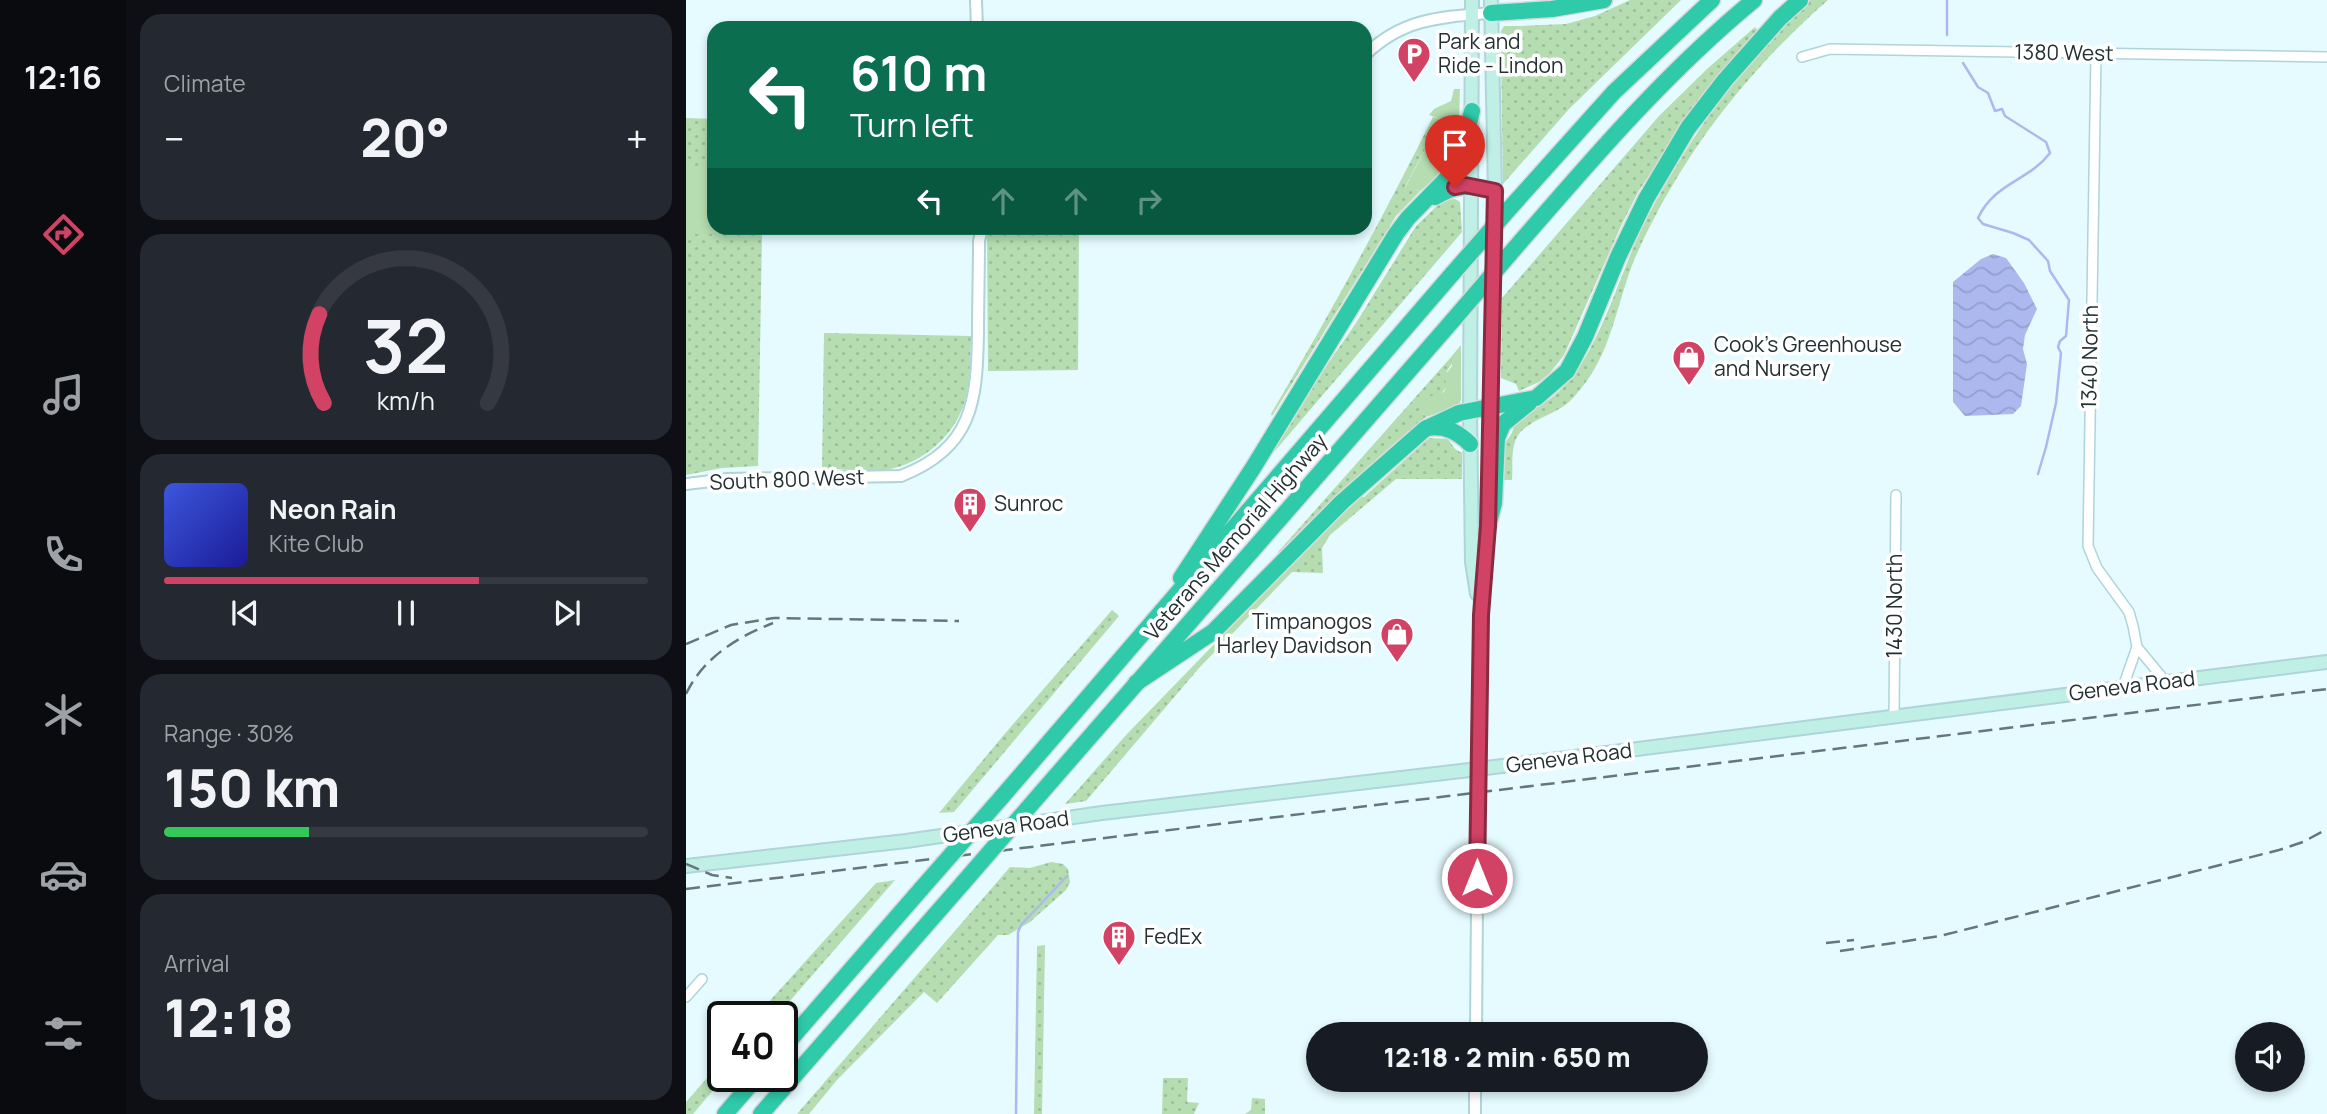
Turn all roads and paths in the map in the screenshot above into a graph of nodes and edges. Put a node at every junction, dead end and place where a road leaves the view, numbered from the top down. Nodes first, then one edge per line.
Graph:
1 (976, 0) edge
2 (1472, 0) edge
3 (1604, 0) edge
4 (1712, 0) edge
5 (1754, 0) edge
6 (1800, 0) edge
7 (1491, 7) edge
8 (1472, 15) junction
9 (977, 21) edge
10 (1372, 49) edge
11 (2096, 54) junction
12 (1802, 57) dead end
13 (2327, 57) edge
14 (1472, 111) junction
15 (1472, 186) junction
16 (1495, 191) junction
17 (1420, 205) junction
18 (978, 235) edge
19 (980, 235) edge
20 (979, 241) junction
21 (1535, 398) junction
22 (1490, 408) junction
23 (1470, 411) junction
24 (1425, 429) junction
25 (1470, 444) junction
26 (686, 484) edge
27 (1896, 495) dead end
28 (1488, 526) junction
29 (1481, 615) junction
30 (1147, 629) junction
31 (2137, 647) junction
32 (2327, 662) edge
33 (2166, 681) junction
34 (1136, 683) junction
35 (2123, 687) junction
36 (1894, 717) junction
37 (1478, 769) junction
38 (686, 866) edge
39 (702, 979) dead end
40 (686, 997) edge
41 (1476, 1022) edge
42 (798, 1031) edge
43 (744, 1092) edge
44 (1475, 1092) edge
45 (725, 1114) edge
46 (761, 1114) edge
47 (1475, 1114) edge

1 - 9 street
2 - 8 main road
3 - 7 highway
4 - 30 highway, Veterans Memorial Highway, bridge
5 - 34 highway, Veterans Memorial Highway, bridge
6 - 21 highway
7 - 8 street
7 - 16 main road
8 - 10 street
8 - 14 main road
11 - 12 street, 1380 West
11 - 13 street, 1380 West
11 - 31 street, 1340 North
14 - 15 main road
14 - 17 highway
15 - 16 highway
15 - 17 highway
15 - 23 main road
16 - 22 main road
17 - 30 highway
18 - 20 street
19 - 20 street
20 - 26 street, South 800 West
21 - 22 highway
21 - 28 highway
22 - 23 highway
22 - 28 main road
23 - 24 highway
23 - 25 main road
24 - 25 highway
24 - 34 highway
25 - 29 main road
27 - 36 street, 1430 North
28 - 29 main road
29 - 37 main road
30 - 42 highway, Veterans Memorial Highway, bridge
31 - 33 street
31 - 35 street
32 - 33 main road, Geneva Road
33 - 35 main road, Geneva Road
34 - 46 highway, Veterans Memorial Highway, bridge
35 - 36 main road, Geneva Road
36 - 37 main road, Geneva Road
37 - 38 main road, Geneva Road
37 - 41 street
39 - 40 street
43 - 45 highway
44 - 47 street

